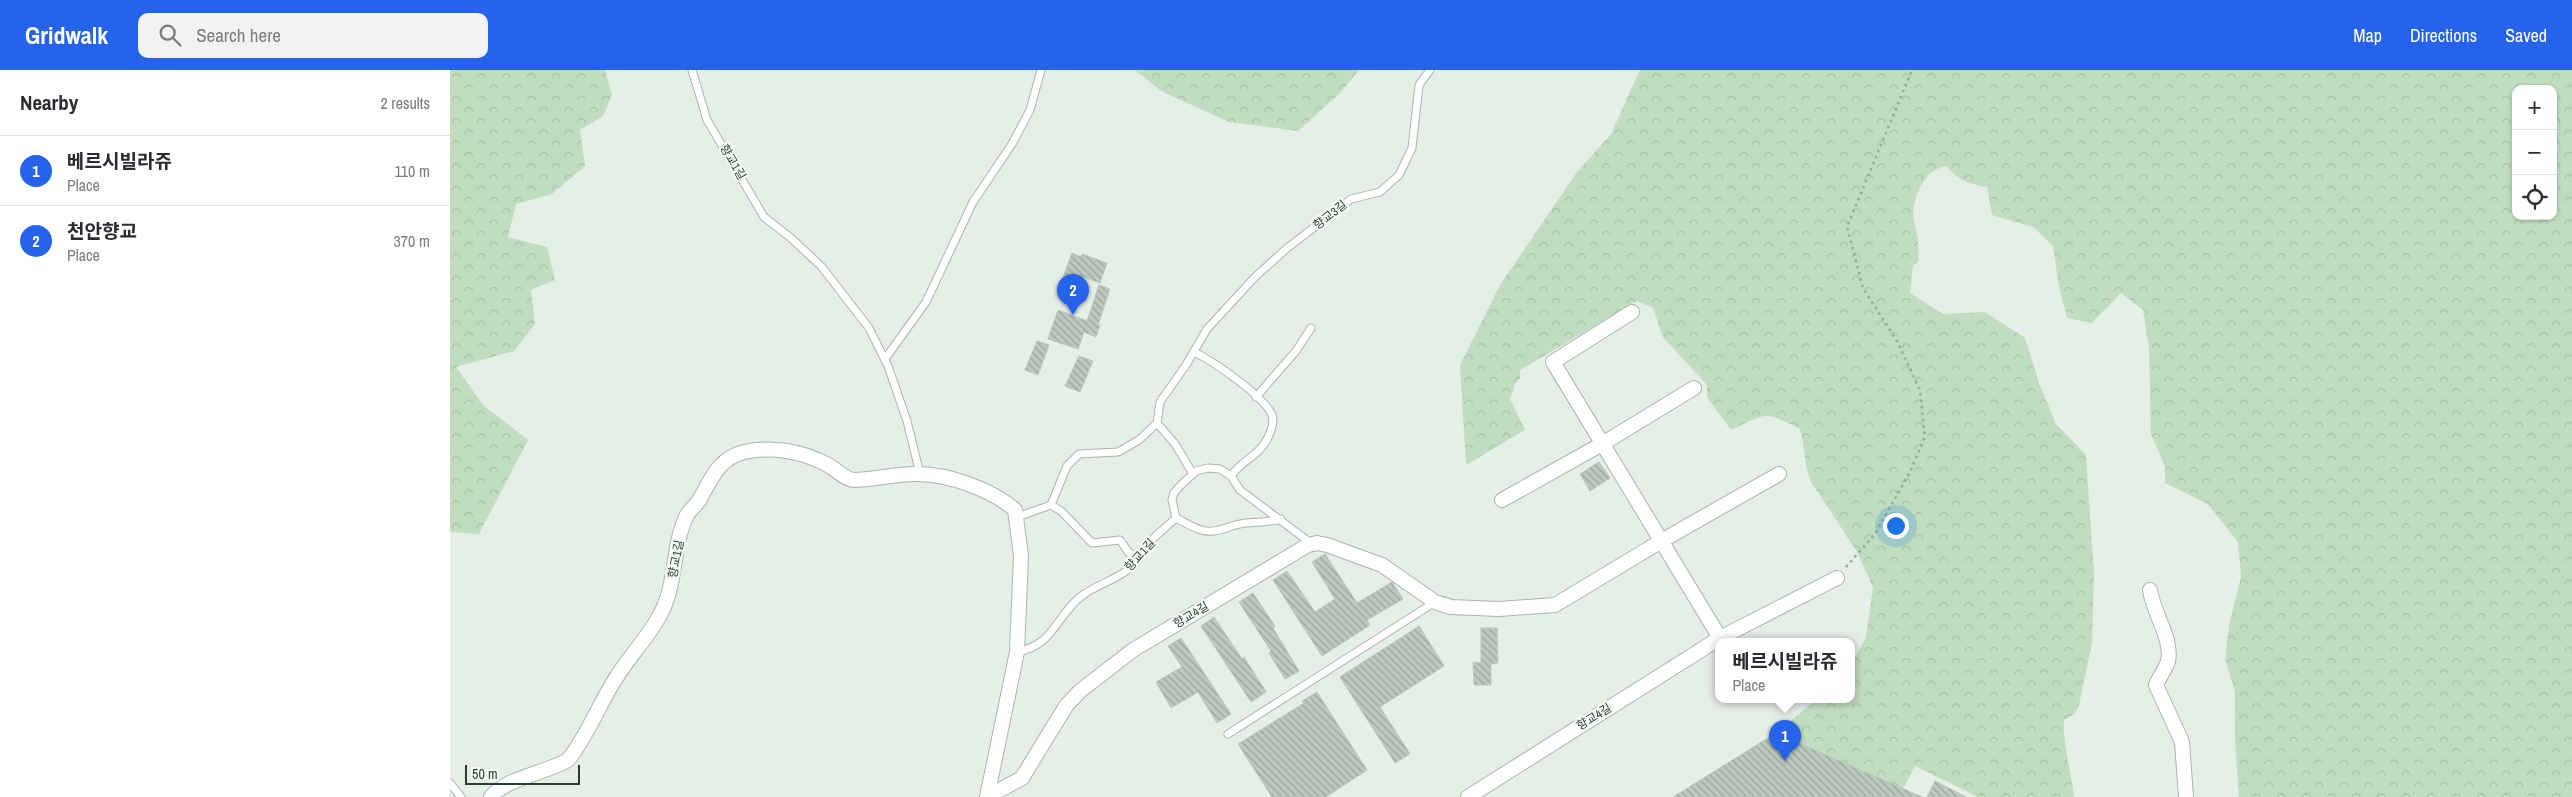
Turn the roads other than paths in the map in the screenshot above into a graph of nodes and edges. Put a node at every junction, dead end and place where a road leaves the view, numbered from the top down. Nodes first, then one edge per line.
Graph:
1 (692, 70) edge
2 (1041, 70) edge
3 (1430, 70) edge
4 (1632, 312) dead end
5 (1311, 328) dead end
6 (1194, 352) junction
7 (885, 360) junction
8 (1694, 388) dead end
9 (1256, 397) junction
10 (1157, 424) junction
11 (1602, 444) junction
12 (920, 474) junction
13 (1193, 474) junction
14 (1779, 474) dead end
15 (1231, 476) junction
16 (1502, 500) dead end
17 (1051, 505) junction
18 (1017, 517) junction
19 (1176, 518) junction
20 (1281, 520) junction
21 (1662, 540) junction
22 (1312, 544) junction
23 (1136, 556) junction
24 (1836, 578) road end
25 (2150, 590) dead end
26 (1435, 602) junction
27 (1720, 638) joint
28 (1715, 641) edge
29 (1017, 652) junction
30 (1228, 734) dead end
31 (450, 784) edge
32 (461, 797) edge
33 (491, 797) edge
34 (987, 797) edge
35 (1468, 797) edge
36 (2186, 797) edge

1 - 7 lane, 향교1길
2 - 7 lane
3 - 6 lane, 향교3길
4 - 11 street
5 - 9 lane
6 - 9 lane
6 - 10 lane, 향교3길
7 - 12 lane, 향교1길
8 - 11 street
9 - 15 lane
10 - 13 lane
10 - 17 lane
11 - 16 street
11 - 21 street
12 - 18 street, 향교1길
12 - 33 street, 향교1길
13 - 15 lane
13 - 19 lane
14 - 21 street
15 - 20 lane
17 - 18 lane
17 - 23 lane
18 - 29 street
19 - 20 lane
19 - 23 lane, 향교1길
20 - 22 lane
21 - 26 street
21 - 27 street
22 - 26 street
22 - 34 street, 향교4길
23 - 29 lane, 향교1길
24 - 27 street, 향교4길
25 - 36 street
26 - 30 lane
28 - 35 street, 향교4길
29 - 34 street
31 - 32 lane

